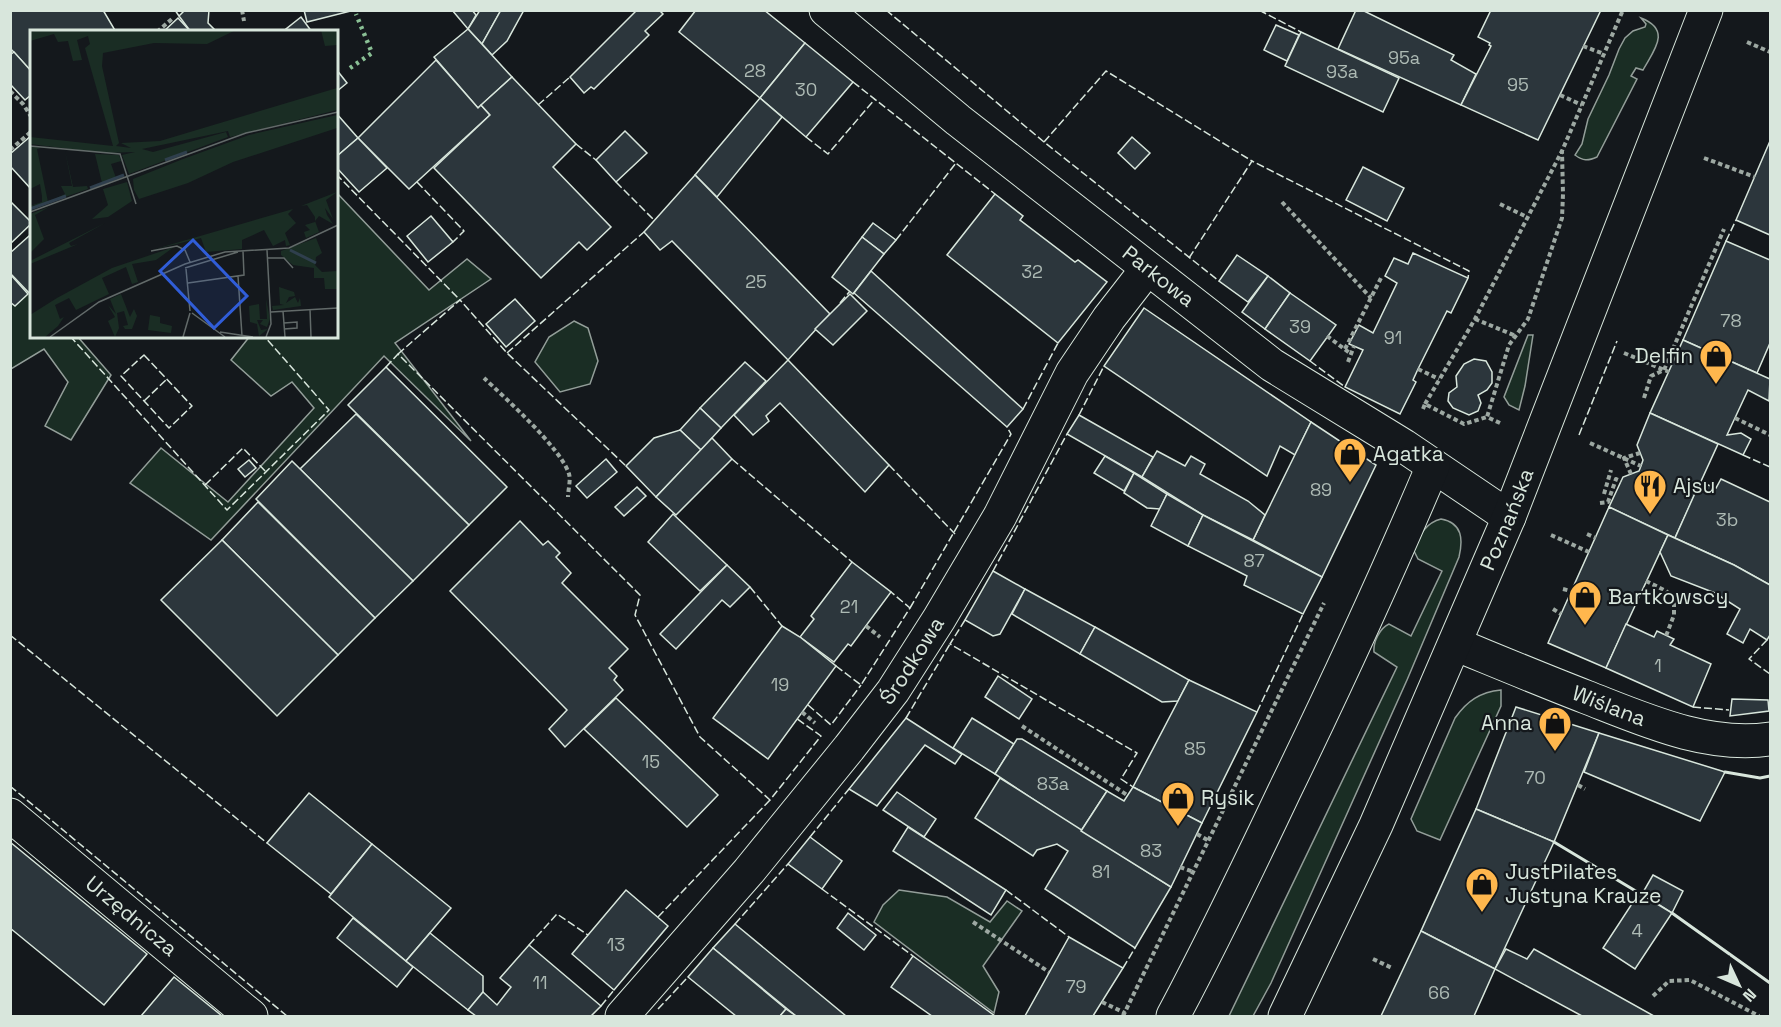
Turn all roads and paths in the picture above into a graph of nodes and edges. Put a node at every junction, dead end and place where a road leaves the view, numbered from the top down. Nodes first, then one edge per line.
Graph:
1 (242, 10) edge
2 (826, 10) edge
3 (1623, 10) edge
4 (1706, 10) edge
5 (173, 18) dead end
6 (244, 21) dead end
7 (159, 30) edge
8 (1748, 42) dead end
9 (1583, 46) dead end
10 (1770, 52) edge
11 (1604, 54) junction
12 (10, 91) edge
13 (1560, 95) dead end
14 (1582, 105) junction
15 (30, 115) edge
16 (30, 132) edge
17 (10, 150) edge
18 (1562, 151) junction
19 (1704, 158) dead end
20 (1755, 177) dead end
21 (1282, 202) dead end
22 (1500, 204) dead end
23 (1527, 217) junction
24 (1724, 229) dead end
25 (1147, 268) junction
26 (1705, 272) junction
27 (1382, 276) dead end
28 (1711, 276) dead end
29 (1699, 288) junction
30 (1705, 290) dead end
31 (1371, 298) junction
32 (1694, 300) junction
33 (1700, 302) dead end
34 (1475, 319) junction
35 (1327, 336) dead end
36 (1516, 336) junction
37 (1345, 349) junction
38 (1624, 353) dead end
39 (1351, 354) dead end
40 (1418, 369) dead end
41 (1664, 370) junction
42 (1669, 372) dead end
43 (484, 378) dead end
44 (1439, 379) junction
45 (1644, 398) dead end
46 (1425, 404) dead end
47 (1735, 418) dead end
48 (1770, 435) edge
49 (1540, 441) junction
50 (1590, 443) dead end
51 (1640, 453) dead end
52 (1624, 458) junction
53 (1433, 466) junction
54 (1641, 466) dead end
55 (1611, 470) dead end
56 (1631, 474) dead end
57 (1621, 481) dead end
58 (1604, 494) dead end
59 (568, 497) dead end
60 (1600, 503) dead end
61 (1509, 517) junction
62 (1587, 534) dead end
63 (1551, 535) dead end
64 (1596, 538) dead end
65 (1589, 552) dead end
66 (1646, 581) dead end
67 (1563, 589) dead end
68 (1571, 591) dead end
69 (1552, 609) dead end
70 (1561, 614) dead end
71 (1666, 636) dead end
72 (1455, 644) junction
73 (1022, 726) dead end
74 (1770, 739) edge
75 (1578, 785) dead end
76 (1585, 789) dead end
77 (1127, 795) dead end
78 (10, 815) edge
79 (1197, 834) dead end
80 (1209, 841) dead end
81 (1180, 867) dead end
82 (1194, 872) dead end
83 (973, 922) dead end
84 (1373, 959) dead end
85 (1392, 968) dead end
86 (1049, 972) dead end
87 (1653, 996) dead end
88 (1102, 1002) dead end
89 (1125, 1012) dead end
90 (251, 1017) edge
91 (622, 1017) edge
92 (1173, 1017) edge
93 (1285, 1017) edge
94 (1759, 1017) edge

1 - 6 path
2 - 25 street, Parkowa
3 - 11 path
4 - 49 street, Poznańska
5 - 7 path
8 - 10 path
9 - 11 path
11 - 14 path
12 - 15 path
13 - 14 path
14 - 18 path
16 - 17 path
18 - 23 path
18 - 36 path
19 - 20 path
21 - 31 path
22 - 23 path
23 - 34 path
24 - 26 path
25 - 53 street, Parkowa
25 - 91 street, Środkowa
26 - 28 path
26 - 29 path
27 - 31 path
29 - 30 path
29 - 32 path
31 - 37 path
32 - 33 path
32 - 41 path
34 - 36 path
34 - 44 path
35 - 37 path
36 - 49 path
37 - 39 path
38 - 41 path
40 - 44 path
41 - 42 path
41 - 45 path
43 - 59 path
44 - 46 path
47 - 48 path
49 - 61 street, Poznańska
50 - 52 path
51 - 52 path
52 - 54 path
52 - 56 path
53 - 61 street, Parkowa
53 - 92 street
55 - 58 path
57 - 60 path
61 - 72 street, Poznańska
62 - 64 path
63 - 65 path
66 - 71 path
67 - 68 path
69 - 70 path
72 - 74 street, Wiślana
72 - 93 street, Poznańska
73 - 77 path
75 - 76 path
78 - 90 street, Urzędnicza
79 - 80 path
81 - 82 path
83 - 86 path
84 - 85 path
87 - 94 path
88 - 89 path

